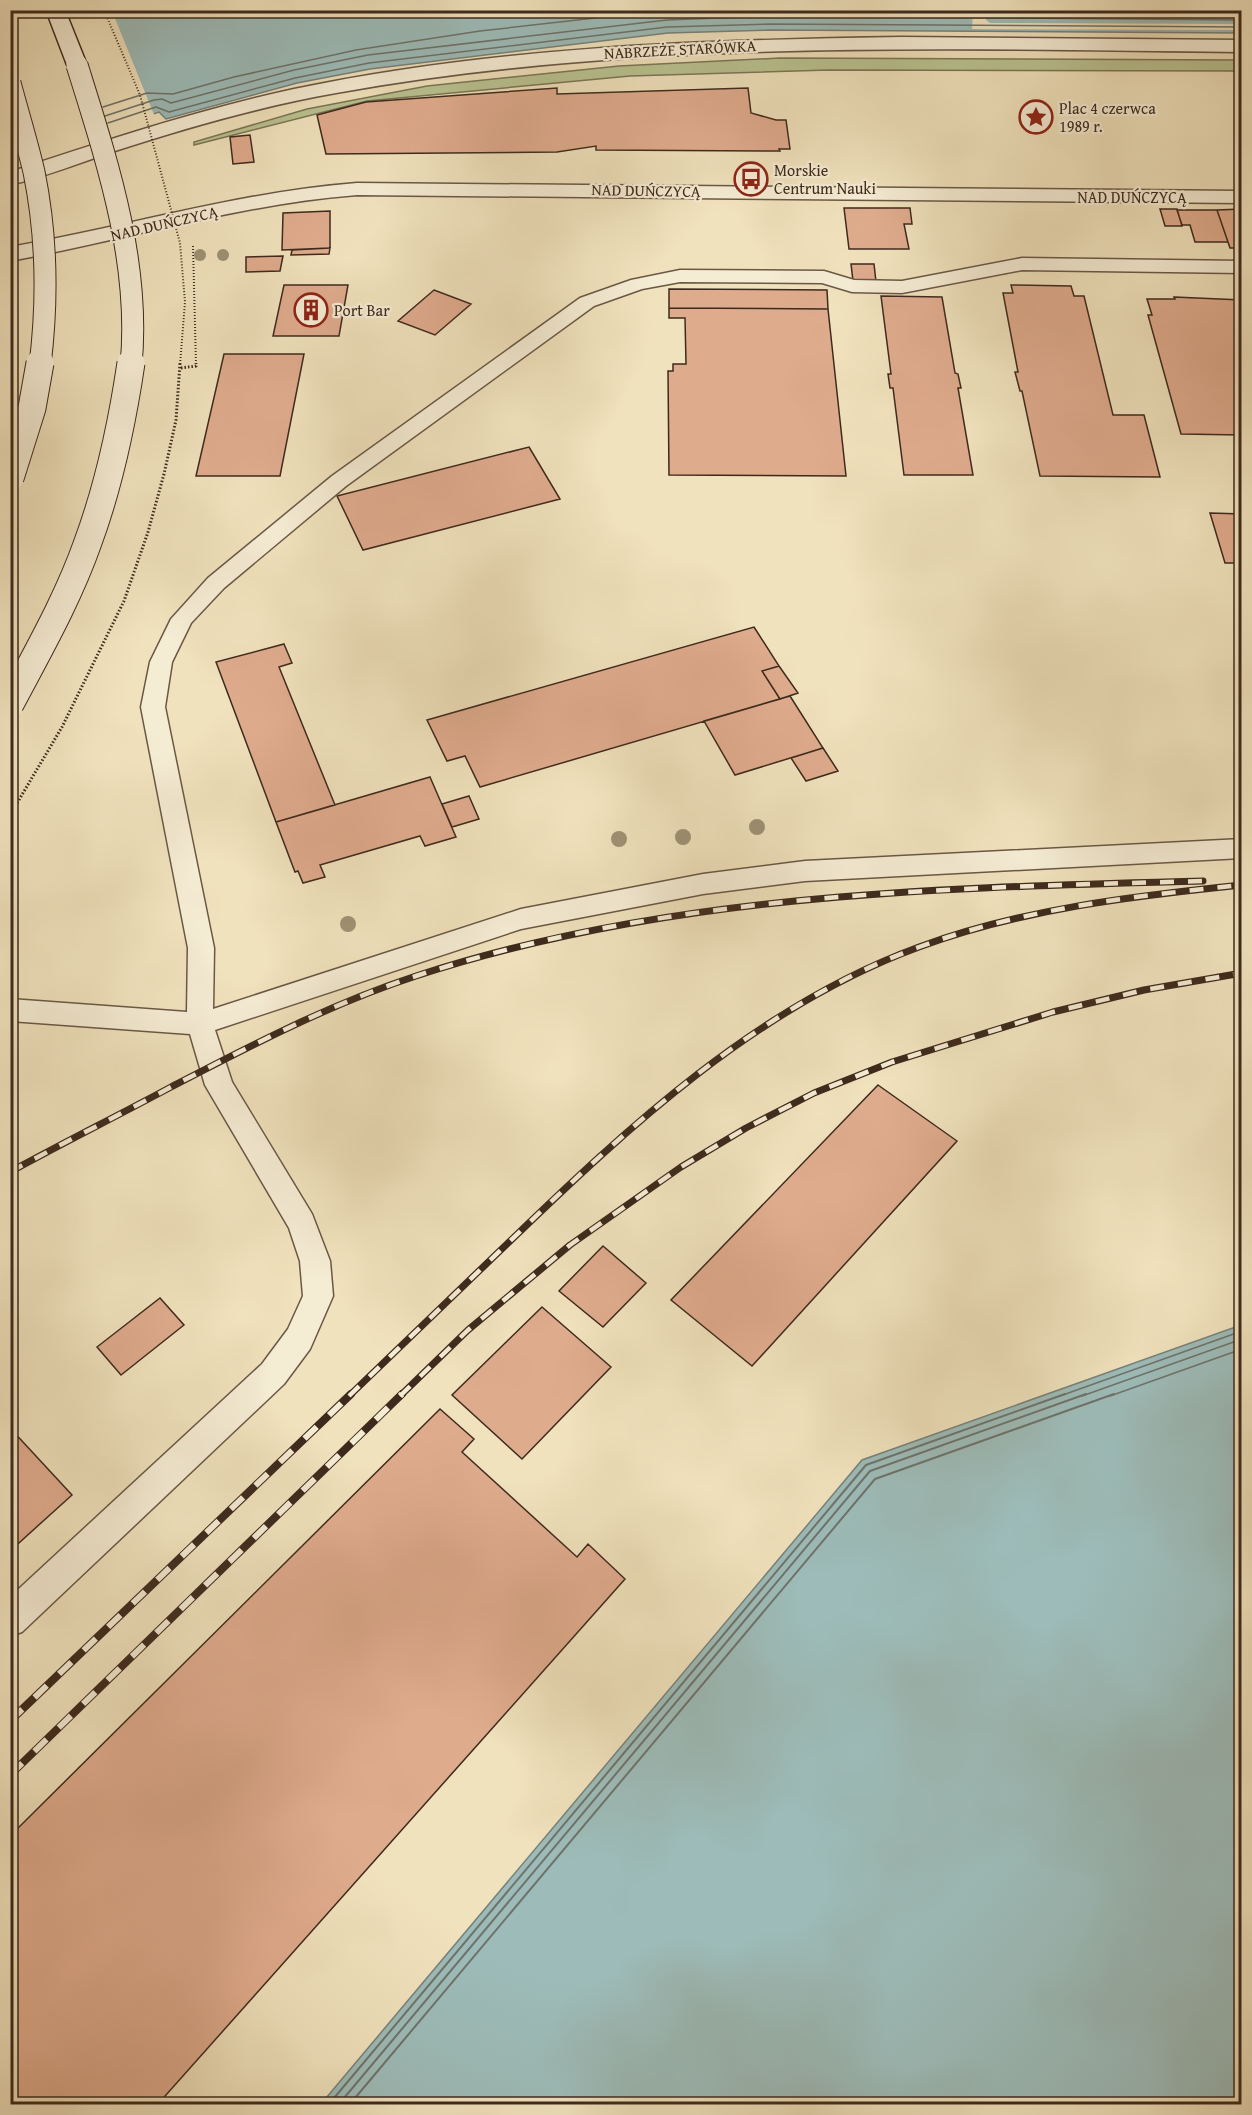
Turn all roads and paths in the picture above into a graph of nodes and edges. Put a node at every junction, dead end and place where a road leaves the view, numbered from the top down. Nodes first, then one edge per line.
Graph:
1 (55, 10) edge
2 (64, 10) edge
3 (1242, 46) edge
4 (77, 65) junction
5 (10, 83) edge
6 (10, 178) edge
7 (1242, 197) edge
8 (192, 216) junction
9 (10, 254) edge
10 (1242, 267) edge
11 (181, 368) dead end
12 (10, 478) edge
13 (10, 704) edge
14 (1242, 848) edge
15 (10, 1010) edge
16 (200, 1024) junction
17 (10, 1620) edge

1 - 4 street
2 - 4 street
3 - 6 street, NABRZEŻE STARÓWKA
4 - 13 street, bridge
5 - 12 street, bridge
7 - 8 street, NAD DUŃCZYCĄ
8 - 9 street, NAD DUŃCZYCĄ
8 - 11 path
10 - 16 lane
14 - 16 lane
15 - 16 lane
16 - 17 lane

